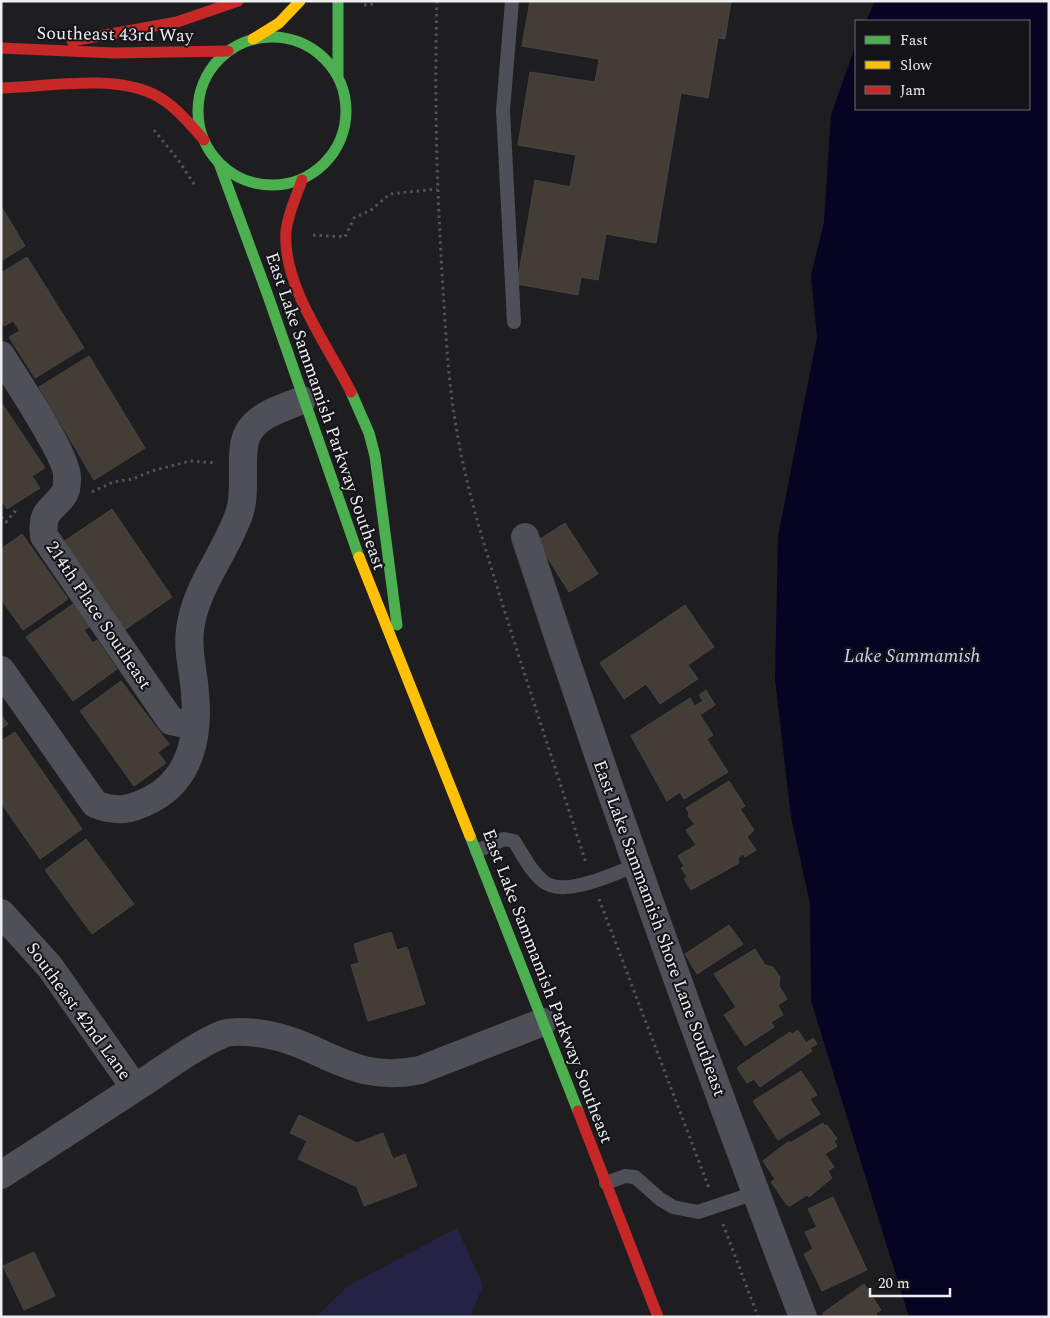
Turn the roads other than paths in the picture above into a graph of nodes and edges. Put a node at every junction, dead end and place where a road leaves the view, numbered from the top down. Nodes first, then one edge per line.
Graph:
1 (238, 1) edge
2 (300, 1) edge
3 (338, 1) edge
4 (512, 1) edge
5 (252, 40) junction
6 (1, 48) edge
7 (26, 50) junction
8 (228, 51) junction
9 (338, 76) junction
10 (1, 88) edge
11 (205, 141) junction
12 (219, 163) junction
13 (302, 180) junction
14 (514, 322) dead end
15 (1, 355) edge
16 (302, 400) junction
17 (525, 537) dead end
18 (405, 668) junction
19 (1, 670) edge
20 (194, 726) junction
21 (477, 851) junction
22 (637, 866) junction
23 (1, 913) edge
24 (543, 1022) junction
25 (135, 1088) junction
26 (1, 1175) edge
27 (606, 1183) junction
28 (755, 1193) junction
29 (658, 1317) edge
30 (803, 1317) edge

1 - 7 main road
2 - 5 main road
3 - 9 main road
4 - 14 lane
5 - 8 main road
5 - 9 main road
6 - 7 main road, Southeast 43rd Way
7 - 8 main road, Southeast 43rd Way
8 - 11 main road
9 - 13 main road
10 - 11 main road
11 - 12 main road
12 - 13 main road
12 - 16 main road, East Lake Sammamish Parkway Southeast
13 - 18 main road, East Lake Sammamish Parkway Southeast
15 - 20 street, 214th Place Southeast
16 - 18 main road, East Lake Sammamish Parkway Southeast
16 - 20 street
17 - 22 street, East Lake Sammamish Shore Lane Southeast
18 - 21 main road, East Lake Sammamish Parkway Southeast
19 - 20 street
21 - 22 lane
21 - 24 main road, East Lake Sammamish Parkway Southeast
22 - 28 street, East Lake Sammamish Shore Lane Southeast
23 - 25 street, Southeast 42nd Lane
24 - 25 street
24 - 27 main road, East Lake Sammamish Parkway Southeast
25 - 26 street
27 - 28 lane
27 - 29 main road, East Lake Sammamish Parkway Southeast
28 - 30 street, East Lake Sammamish Shore Lane Southeast

